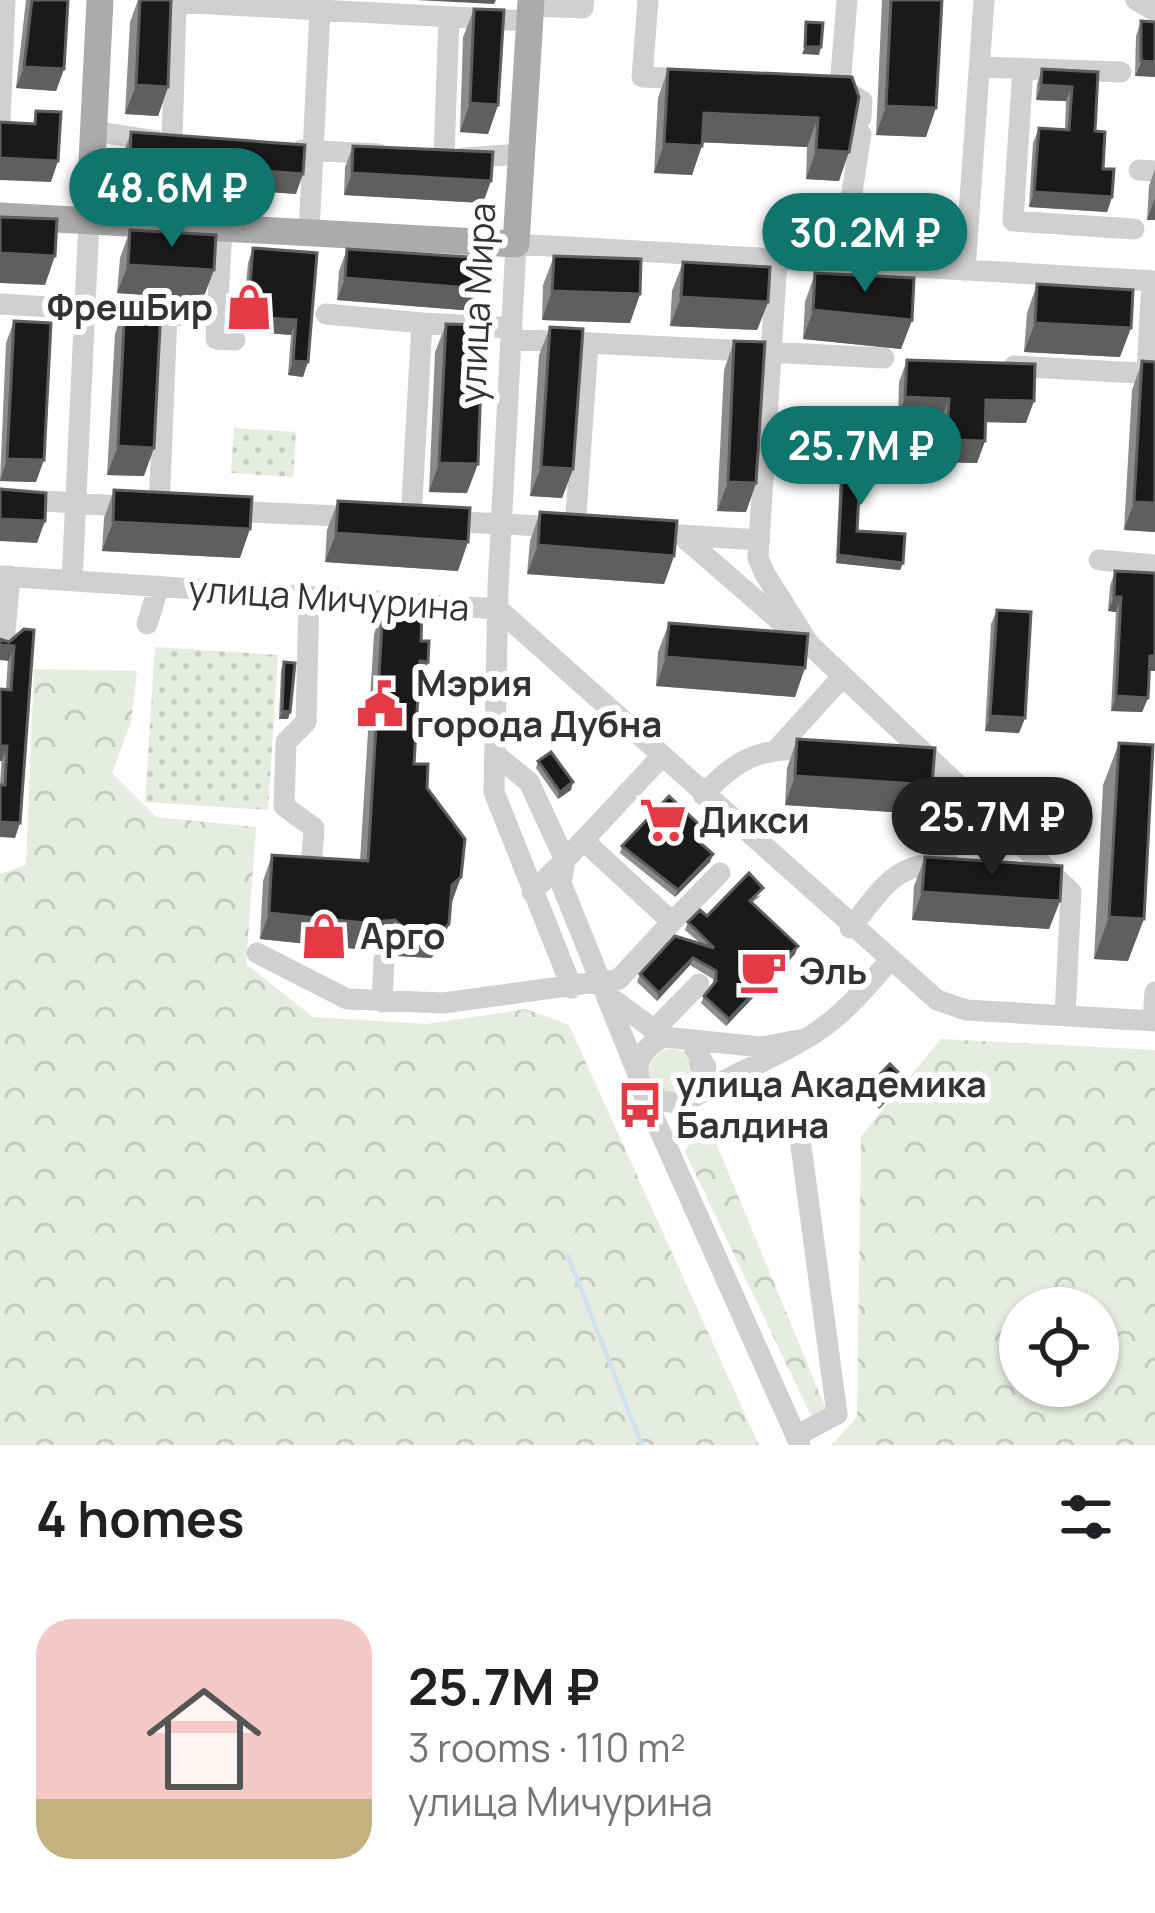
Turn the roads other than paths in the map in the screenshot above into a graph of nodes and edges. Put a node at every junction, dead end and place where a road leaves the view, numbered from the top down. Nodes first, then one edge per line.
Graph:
1 (5, 0) edge
2 (100, 0) edge
3 (648, 0) edge
4 (848, 0) edge
5 (984, 0) edge
6 (1136, 0) edge
7 (588, 6) edge
8 (530, 9) edge
9 (320, 10) junction
10 (1155, 11) edge
11 (449, 17) junction
12 (980, 67) junction
13 (1023, 68) junction
14 (1121, 72) dead end
15 (708, 80) edge
16 (796, 85) edge
17 (840, 87) junction
18 (0, 120) edge
19 (93, 131) junction
20 (172, 142) junction
21 (196, 143) edge
22 (268, 148) edge
23 (315, 151) junction
24 (521, 154) junction
25 (422, 156) junction
26 (0, 216) edge
27 (89, 220) junction
28 (222, 228) junction
29 (1134, 229) dead end
30 (309, 233) junction
31 (516, 244) junction
32 (777, 260) junction
33 (841, 264) junction
34 (965, 272) junction
35 (1154, 281) edge
36 (0, 304) edge
37 (84, 309) junction
38 (167, 314) junction
39 (326, 314) dead end
40 (217, 317) junction
41 (422, 323) junction
42 (512, 334) junction
43 (235, 340) dead end
44 (588, 345) junction
45 (772, 354) junction
46 (884, 358) dead end
47 (1014, 366) edge
48 (1151, 374) edge
49 (0, 497) edge
50 (74, 503) junction
51 (159, 508) junction
52 (183, 509) edge
53 (207, 510) edge
54 (411, 519) junction
55 (502, 522) junction
56 (596, 529) junction
57 (681, 535) junction
58 (760, 541) junction
59 (1099, 560) dead end
60 (1155, 565) edge
61 (5, 576) edge
62 (72, 581) junction
63 (159, 586) junction
64 (309, 596) junction
65 (498, 609) junction
66 (147, 625) dead end
67 (4, 642) edge
68 (809, 644) junction
69 (843, 676) junction
70 (778, 748) junction
71 (841, 751) edge
72 (883, 752) edge
73 (925, 754) junction
74 (497, 756) junction
75 (661, 757) junction
76 (703, 795) junction
77 (584, 840) junction
78 (312, 856) edge
79 (565, 860) junction
80 (1046, 867) junction
81 (720, 873) dead end
82 (532, 892) junction
83 (672, 922) junction
84 (850, 928) junction
85 (257, 953) dead end
86 (384, 960) dead end
87 (889, 961) junction
88 (699, 984) dead end
89 (572, 988) junction
90 (606, 991) junction
91 (1155, 992) edge
92 (382, 1002) junction
93 (1066, 1016) junction
94 (1154, 1021) edge
95 (658, 1034) junction
96 (804, 1040) junction
97 (690, 1041) junction
98 (639, 1080) junction
99 (689, 1099) junction
100 (801, 1146) dead end
101 (672, 1165) junction
102 (798, 1441) edge

1 - 18 street
2 - 19 main road
3 - 15 street
4 - 17 street
5 - 12 street
6 - 10 street
7 - 8 street
8 - 11 street
8 - 24 main road, улица Мира
9 - 11 street
9 - 20 street
9 - 23 street
11 - 25 street
12 - 13 street
12 - 34 street
13 - 14 street
13 - 29 street
16 - 17 street
17 - 33 street
19 - 20 street
19 - 27 main road
20 - 21 street
22 - 23 street
23 - 25 street
23 - 30 street
24 - 25 street
24 - 31 main road, улица Мира
26 - 27 main road
27 - 28 main road
27 - 37 street
28 - 30 main road
28 - 40 street
30 - 31 main road
31 - 32 street
31 - 42 street, улица Мира
32 - 33 street
32 - 45 street
33 - 34 street
34 - 35 street
35 - 48 street
36 - 37 street
37 - 38 street
37 - 50 street
38 - 40 street
38 - 51 street
39 - 41 street
40 - 43 street
41 - 42 street
41 - 54 street
42 - 44 street
42 - 55 street, улица Мира
44 - 45 street
44 - 56 street
45 - 46 street
45 - 58 street
47 - 48 street
49 - 50 street
50 - 51 street
50 - 62 street
51 - 52 street
53 - 54 street
54 - 55 street
55 - 56 street
55 - 65 street, улица Мира
56 - 57 street
57 - 58 street
57 - 68 street
58 - 68 street
59 - 60 street
61 - 62 street, улица Мичурина
61 - 67 street
62 - 63 street, улица Мичурина
63 - 64 street, улица Мичурина
63 - 66 street
64 - 65 street, улица Мичурина
64 - 78 street
65 - 74 street, улица Мира
65 - 75 street, улица Мичурина
68 - 69 street
69 - 70 street
69 - 73 street
70 - 71 street
70 - 76 street
72 - 73 street
73 - 80 street
74 - 79 street
74 - 82 street, улица Мира
75 - 76 street, улица Мичурина
75 - 77 street
76 - 84 street, улица Мичурина
77 - 79 street
77 - 83 street
79 - 82 street
79 - 90 street
80 - 84 street
80 - 93 street
81 - 83 street
82 - 89 street, улица Мира
83 - 90 street
84 - 87 street, улица Мичурина
85 - 92 street
86 - 92 street
87 - 93 street, улица Мичурина
87 - 96 street
88 - 95 street
89 - 90 street
89 - 92 street
90 - 95 street
90 - 98 street
91 - 94 street
93 - 94 street, улица Мичурина
95 - 97 street
95 - 98 street
96 - 97 street
96 - 99 street
97 - 99 street
98 - 99 street
98 - 101 street
99 - 101 street
100 - 102 street
101 - 102 street

